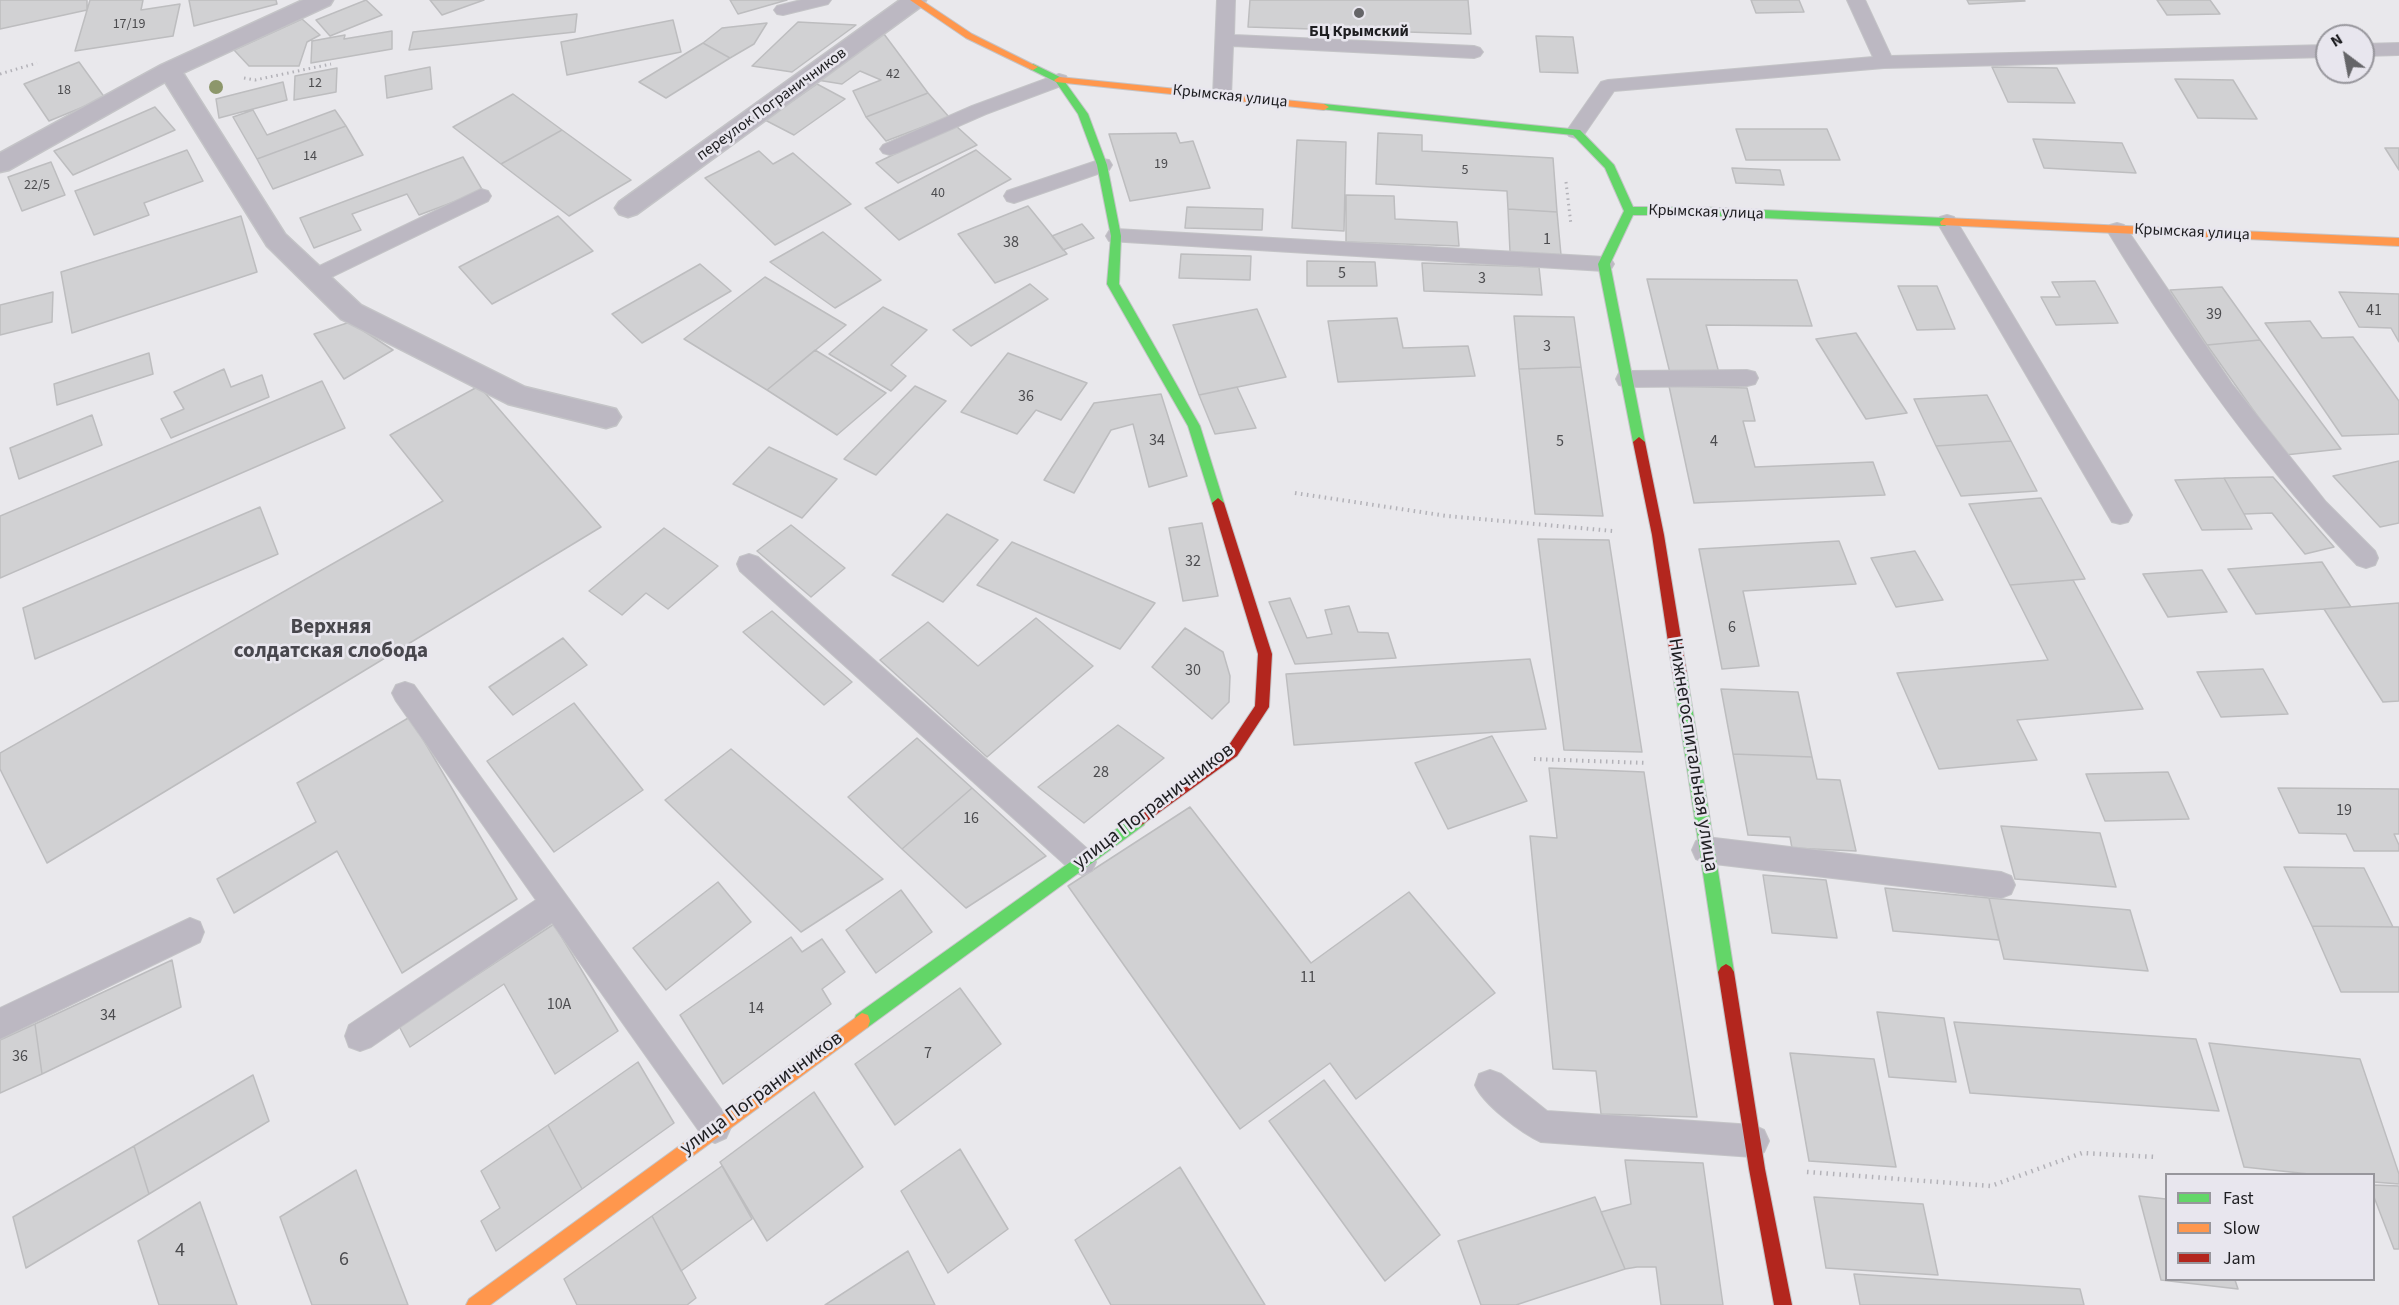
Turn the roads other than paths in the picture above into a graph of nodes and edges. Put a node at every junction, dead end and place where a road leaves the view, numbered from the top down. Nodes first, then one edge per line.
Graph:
1 (322, 0) edge
2 (822, 0) edge
3 (915, 0) edge
4 (1226, 0) edge
5 (1856, 0) edge
6 (783, 10) dead end
7 (1225, 40) junction
8 (2399, 49) edge
9 (2375, 50) edge
10 (2315, 51) edge
11 (1474, 52) dead end
12 (1884, 62) junction
13 (169, 70) junction
14 (1059, 80) junction
15 (1222, 96) junction
16 (1576, 132) junction
17 (890, 149) dead end
18 (0, 164) edge
19 (1102, 165) junction
20 (481, 196) dead end
21 (1014, 196) dead end
22 (628, 208) dead end
23 (1629, 211) junction
24 (1947, 222) junction
25 (2117, 230) junction
26 (1116, 236) junction
27 (2399, 242) edge
28 (1604, 264) junction
29 (314, 277) junction
30 (1747, 378) dead end
31 (1627, 379) junction
32 (606, 417) dead end
33 (2120, 515) dead end
34 (2366, 558) dead end
35 (749, 564) dead end
36 (405, 693) dead end
37 (1706, 850) junction
38 (1082, 862) junction
39 (2001, 885) dead end
40 (557, 903) junction
41 (190, 932) dead end
42 (0, 1024) edge
43 (360, 1036) dead end
44 (1490, 1085) dead end
45 (715, 1127) junction
46 (1755, 1155) junction
47 (475, 1305) edge
48 (1783, 1305) edge

1 - 13 street
2 - 6 lane
3 - 14 street, улица Пограничников
3 - 22 street, переулок Пограничников
4 - 7 lane
5 - 12 lane
7 - 11 lane
7 - 15 lane
8 - 9 lane
10 - 12 lane
12 - 16 lane
13 - 18 street
13 - 29 street
14 - 15 street, Крымская улица
14 - 17 lane
14 - 19 street, улица Пограничников
15 - 16 street, Крымская улица
16 - 23 street, Крымская улица
19 - 21 lane
19 - 26 street, улица Пограничников
20 - 29 lane
23 - 24 street, Крымская улица
23 - 28 street
24 - 25 street, Крымская улица
24 - 33 lane
25 - 27 street, Крымская улица
25 - 34 lane
26 - 28 lane
26 - 38 street, улица Пограничников
28 - 31 street, Нижнегоспитальная улица
29 - 32 street
30 - 31 lane
31 - 37 street, Нижнегоспитальная улица
35 - 38 lane
36 - 40 lane
37 - 39 lane
37 - 46 street, Нижнегоспитальная улица
38 - 45 street, улица Пограничников
40 - 43 lane
40 - 45 lane
41 - 42 lane
44 - 46 lane
45 - 47 street, улица Пограничников
46 - 48 street, Нижнегоспитальная улица

